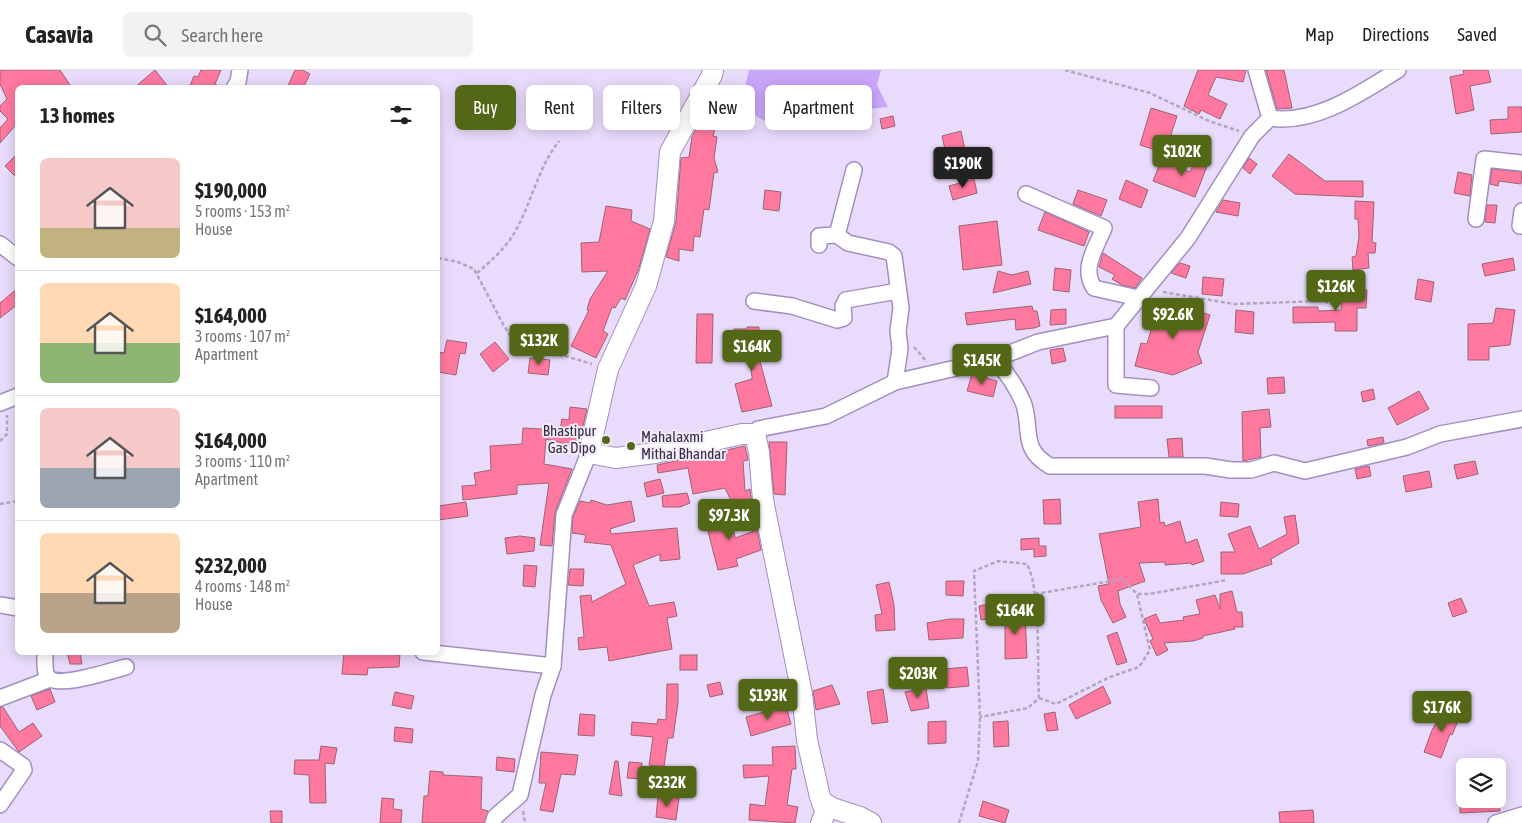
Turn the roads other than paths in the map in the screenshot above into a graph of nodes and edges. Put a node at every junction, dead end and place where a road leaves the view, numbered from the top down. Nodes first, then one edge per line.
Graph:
1 (240, 70) edge
2 (713, 70) edge
3 (1256, 70) edge
4 (1398, 70) edge
5 (236, 85) edge
6 (1270, 118) junction
7 (1522, 163) edge
8 (854, 170) dead end
9 (1026, 194) dead end
10 (1522, 211) edge
11 (1476, 219) dead end
12 (1522, 226) edge
13 (837, 235) junction
14 (0, 244) edge
15 (819, 245) dead end
16 (15, 256) edge
17 (898, 291) junction
18 (1143, 293) junction
19 (754, 301) dead end
20 (1116, 326) junction
21 (995, 359) junction
22 (895, 382) junction
23 (1151, 388) dead end
24 (15, 397) edge
25 (0, 403) edge
26 (1522, 419) edge
27 (754, 434) junction
28 (590, 453) junction
29 (0, 605) edge
30 (15, 608) edge
31 (440, 654) edge
32 (45, 655) edge
33 (554, 666) junction
34 (126, 667) dead end
35 (50, 679) junction
36 (0, 698) edge
37 (0, 750) edge
38 (0, 805) edge
39 (825, 814) edge
40 (1522, 815) edge
41 (493, 823) edge
42 (871, 823) edge
43 (1496, 823) edge

1 - 5 street
2 - 28 street
3 - 6 street
4 - 6 street
6 - 18 street
7 - 11 street
8 - 13 street
9 - 18 street
10 - 12 street
13 - 15 street
13 - 17 street
14 - 16 street
17 - 19 street
17 - 22 street
18 - 20 street
20 - 21 street
20 - 23 street
21 - 22 street
21 - 26 street
22 - 27 street
24 - 25 street
27 - 28 street
27 - 39 street
28 - 33 street
29 - 30 street
31 - 33 street
32 - 35 street
33 - 41 street
34 - 35 street
35 - 36 street
37 - 38 street
39 - 42 street
40 - 43 street

